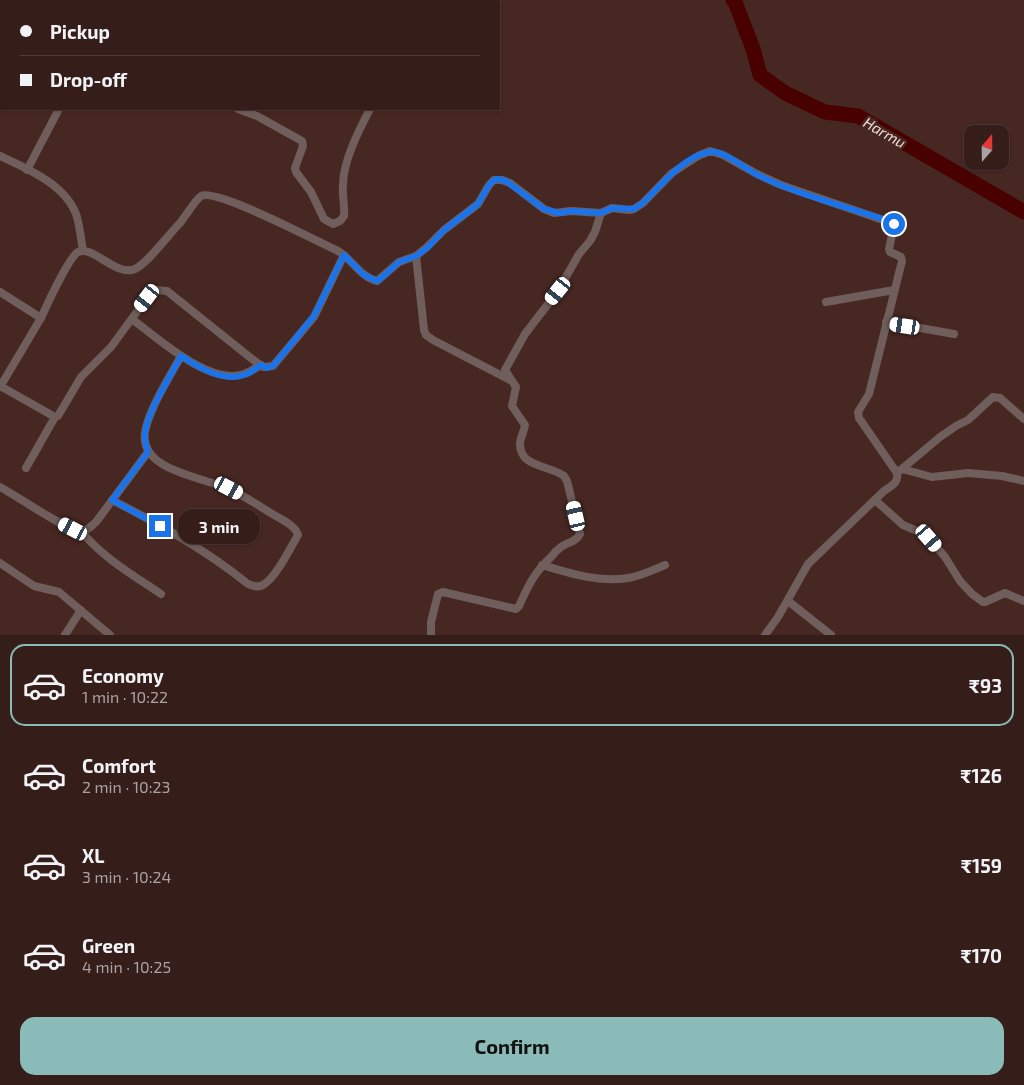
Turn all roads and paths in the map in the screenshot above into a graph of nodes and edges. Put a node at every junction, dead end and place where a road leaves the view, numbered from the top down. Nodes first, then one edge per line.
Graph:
1 (58, 110) edge
2 (241, 110) edge
3 (369, 110) edge
4 (0, 156) edge
5 (27, 170) junction
6 (601, 213) junction
7 (83, 251) junction
8 (344, 255) junction
9 (416, 256) junction
10 (894, 290) junction
11 (0, 292) edge
12 (826, 302) dead end
13 (40, 318) junction
14 (132, 319) junction
15 (886, 322) junction
16 (954, 334) dead end
17 (181, 356) junction
18 (261, 365) junction
19 (513, 382) junction
20 (0, 386) edge
21 (55, 417) junction
22 (1024, 419) edge
23 (148, 452) junction
24 (26, 468) dead end
25 (899, 471) junction
26 (1024, 481) edge
27 (0, 487) edge
28 (112, 500) junction
29 (875, 500) junction
30 (81, 531) junction
31 (0, 563) edge
32 (665, 565) dead end
33 (542, 566) junction
34 (161, 594) dead end
35 (1024, 600) edge
36 (788, 601) junction
37 (81, 610) junction
38 (65, 635) edge
39 (110, 635) edge
40 (430, 635) edge
41 (765, 635) edge
42 (832, 635) edge

1 - 5 street
2 - 3 street
4 - 5 street
5 - 7 street
6 - 9 street
6 - 10 street
6 - 19 street
7 - 8 street
7 - 13 street
8 - 9 street
8 - 18 street
9 - 19 street
10 - 12 street
10 - 15 street
11 - 13 street
13 - 20 street
14 - 17 street
14 - 18 street
14 - 21 street
15 - 16 street
15 - 25 street
17 - 18 street
17 - 23 street
19 - 33 street
20 - 21 street
21 - 24 street
22 - 25 street
23 - 28 street
23 - 28 street
25 - 26 street
25 - 29 street
27 - 30 street
28 - 30 street
29 - 35 street
29 - 36 street
30 - 34 street
31 - 37 street
32 - 33 street
33 - 40 street
36 - 41 street
36 - 42 street
37 - 38 street
37 - 39 street

